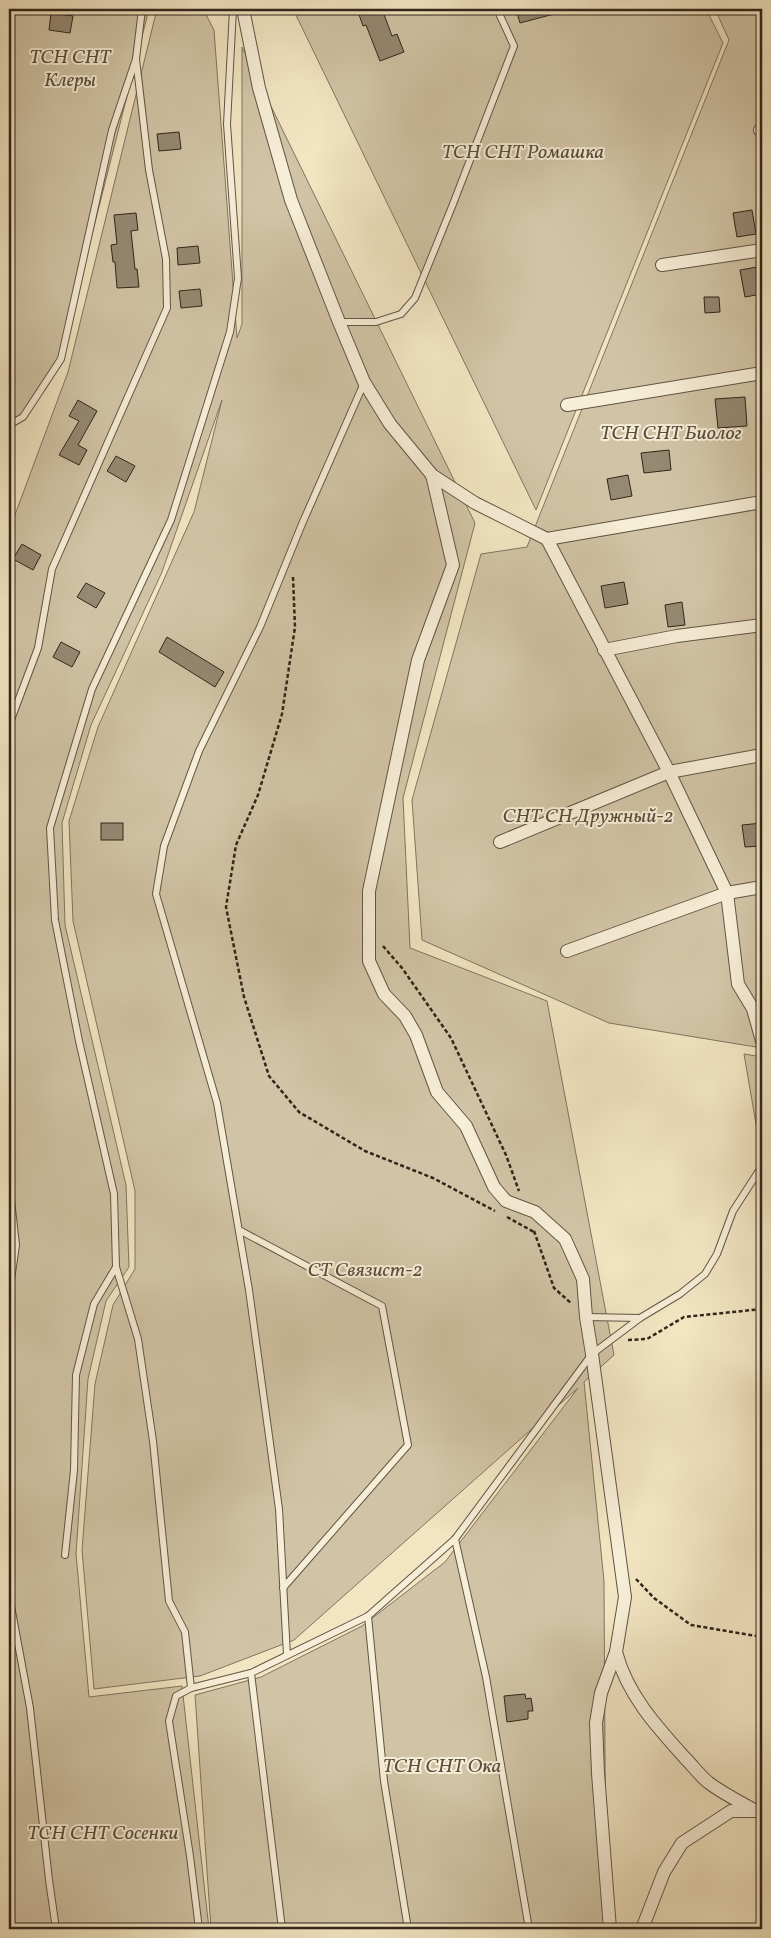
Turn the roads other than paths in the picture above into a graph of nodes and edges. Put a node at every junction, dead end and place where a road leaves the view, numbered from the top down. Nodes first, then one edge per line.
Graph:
1 (142, 9) edge
2 (233, 9) edge
3 (243, 9) edge
4 (497, 9) edge
5 (136, 59) junction
6 (762, 250) edge
7 (662, 265) dead end
8 (339, 322) junction
9 (762, 374) edge
10 (364, 382) junction
11 (567, 405) dead end
12 (9, 425) edge
13 (432, 475) junction
14 (762, 502) edge
15 (547, 539) junction
16 (762, 625) edge
17 (604, 650) junction
18 (9, 725) edge
19 (762, 755) edge
20 (670, 772) junction
21 (500, 842) dead end
22 (762, 887) edge
23 (727, 893) junction
24 (567, 951) dead end
25 (762, 1041) edge
26 (762, 1166) edge
27 (9, 1182) edge
28 (239, 1230) junction
29 (116, 1267) junction
30 (9, 1294) edge
31 (586, 1317) junction
32 (640, 1318) junction
33 (592, 1354) junction
34 (455, 1539) junction
35 (65, 1555) dead end
36 (283, 1588) junction
37 (9, 1595) edge
38 (368, 1616) junction
39 (616, 1652) junction
40 (287, 1655) junction
41 (251, 1673) junction
42 (191, 1688) junction
43 (759, 1811) edge
44 (56, 1929) edge
45 (199, 1929) edge
46 (282, 1929) edge
47 (408, 1929) edge
48 (529, 1929) edge
49 (610, 1929) edge
50 (642, 1929) edge

1 - 5 lane
2 - 29 lane
3 - 8 street
4 - 8 lane
5 - 12 lane
5 - 18 lane
6 - 7 street
8 - 10 street
9 - 11 street
10 - 13 street
10 - 28 lane
13 - 15 street
13 - 31 street
14 - 15 street
15 - 17 street
16 - 17 street
17 - 20 street
19 - 20 street
20 - 21 street
20 - 23 street
22 - 23 street
23 - 24 street
23 - 25 street
26 - 32 lane
27 - 30 lane
28 - 36 lane
28 - 36 lane
29 - 35 lane
29 - 42 lane
31 - 32 lane
31 - 33 street
32 - 33 lane
33 - 34 lane
33 - 39 street
34 - 38 lane
34 - 48 lane
36 - 40 lane
37 - 44 lane
38 - 40 lane
38 - 47 lane
39 - 43 street
39 - 49 street
40 - 41 lane
41 - 42 lane
41 - 46 lane
42 - 45 lane
43 - 50 street

